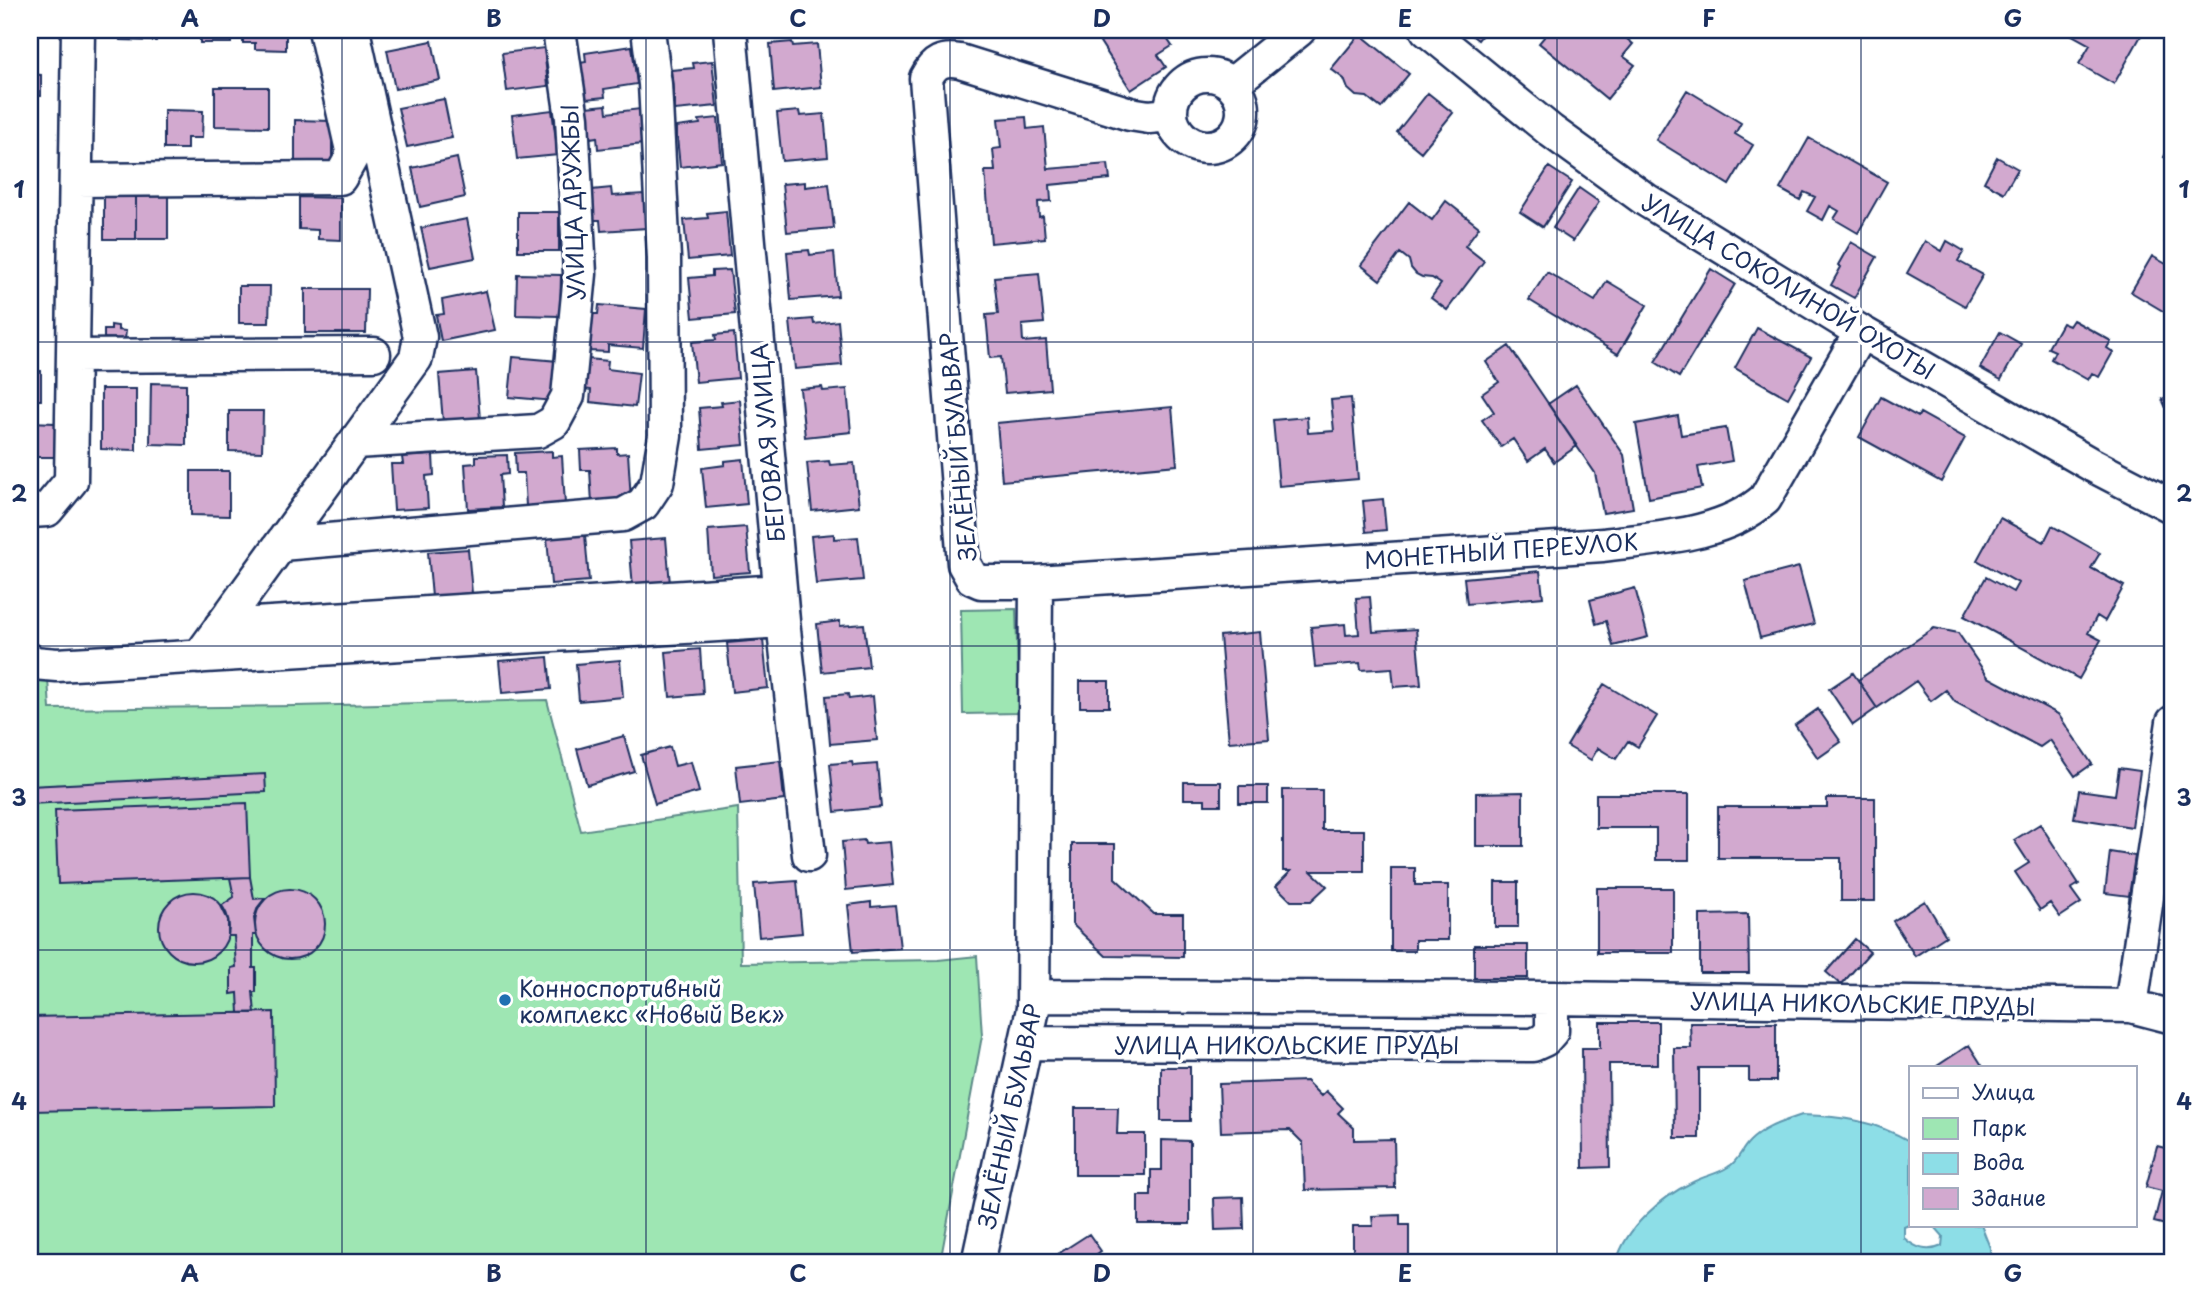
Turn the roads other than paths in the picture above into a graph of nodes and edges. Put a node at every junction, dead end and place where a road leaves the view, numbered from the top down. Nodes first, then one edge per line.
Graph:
1 (78, 30) edge
2 (326, 30) edge
3 (353, 30) edge
4 (559, 30) edge
5 (648, 30) edge
6 (730, 30) edge
7 (1299, 30) edge
8 (1427, 30) edge
9 (1232, 84) junction
10 (1170, 115) junction
11 (76, 180) junction
12 (1861, 332) junction
13 (374, 354) dead end
14 (73, 356) junction
15 (355, 442) junction
16 (2173, 507) edge
17 (30, 511) edge
18 (281, 544) junction
19 (1037, 582) junction
20 (782, 606) junction
21 (221, 626) junction
22 (199, 657) junction
23 (30, 660) edge
24 (2173, 722) edge
25 (809, 855) dead end
26 (1034, 996) junction
27 (1552, 998) junction
28 (2131, 1006) junction
29 (2173, 1017) edge
30 (1027, 1043) junction
31 (978, 1263) edge

1 - 11 street
2 - 11 street
3 - 15 street
4 - 15 street, УЛИЦА ДРУЖБЫ
5 - 18 street
6 - 20 street, БЕГОВАЯ УЛИЦА
7 - 9 street
8 - 12 street, УЛИЦА СОКОЛИНОЙ ОХОТЫ
9 - 10 street
9 - 10 street
10 - 19 street, ЗЕЛЁНЫЙ БУЛЬВАР
11 - 14 street
12 - 16 street, УЛИЦА СОКОЛИНОЙ ОХОТЫ
12 - 19 street, МОНЕТНЫЙ ПЕРЕУЛОК
13 - 14 street
14 - 17 street
15 - 18 street
18 - 21 street
19 - 26 street, ЗЕЛЁНЫЙ БУЛЬВАР
20 - 21 street
20 - 22 street
20 - 25 street, БЕГОВАЯ УЛИЦА
21 - 22 street
22 - 23 street
24 - 28 street
26 - 27 street, УЛИЦА НИКОЛЬСКИЕ ПРУДЫ
26 - 30 street, ЗЕЛЁНЫЙ БУЛЬВАР
27 - 28 street, УЛИЦА НИКОЛЬСКИЕ ПРУДЫ
27 - 30 street, УЛИЦА НИКОЛЬСКИЕ ПРУДЫ
28 - 29 street, УЛИЦА НИКОЛЬСКИЕ ПРУДЫ
30 - 31 street, ЗЕЛЁНЫЙ БУЛЬВАР

